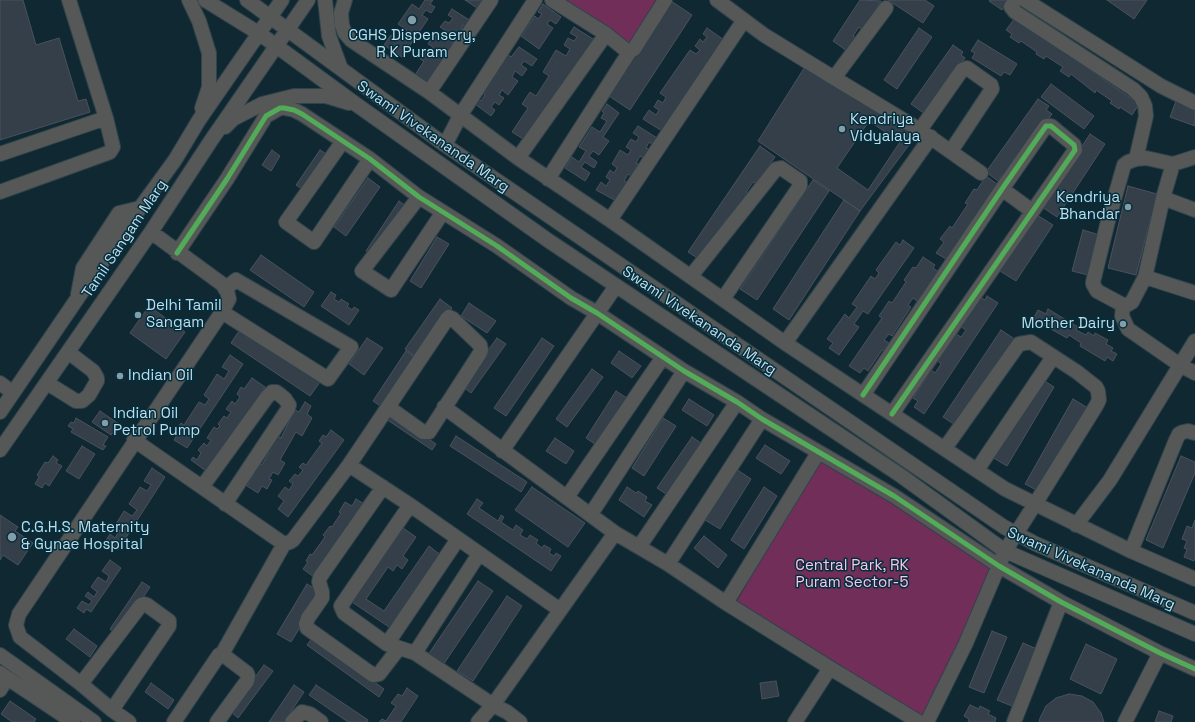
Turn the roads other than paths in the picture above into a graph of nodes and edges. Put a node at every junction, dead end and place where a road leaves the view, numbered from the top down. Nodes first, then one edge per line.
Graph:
1 (69, 0) edge
2 (189, 0) edge
3 (205, 0) edge
4 (247, 0) edge
5 (282, 0) edge
6 (308, 0) edge
7 (325, 0) edge
8 (345, 0) edge
9 (491, 0) edge
10 (535, 0) edge
11 (552, 0) edge
12 (665, 0) edge
13 (717, 0) edge
14 (1015, 0) edge
15 (1025, 0) edge
16 (886, 8) dead end
17 (271, 17) junction
18 (744, 20) junction
19 (288, 29) junction
20 (260, 34) junction
21 (606, 34) junction
22 (276, 45) junction
23 (630, 51) junction
24 (342, 69) junction
25 (834, 78) junction
26 (429, 92) junction
27 (1195, 103) edge
28 (357, 105) junction
29 (460, 116) junction
30 (106, 118) junction
31 (199, 120) junction
32 (926, 133) junction
33 (343, 141) junction
34 (210, 142) junction
35 (445, 145) junction
36 (951, 151) junction
37 (0, 154) edge
38 (1195, 157) edge
39 (518, 158) junction
40 (370, 159) junction
41 (1136, 159) junction
42 (1173, 164) junction
43 (981, 174) dead end
44 (548, 179) junction
45 (1002, 189) junction
46 (0, 192) edge
47 (419, 197) junction
48 (1163, 198) junction
49 (1195, 210) edge
50 (1032, 211) junction
51 (443, 212) junction
52 (610, 220) junction
53 (151, 232) junction
54 (177, 253) junction
55 (690, 276) junction
56 (1145, 276) junction
57 (616, 286) junction
58 (225, 289) junction
59 (1195, 293) edge
60 (723, 299) junction
61 (1123, 306) junction
62 (222, 312) junction
63 (597, 313) junction
64 (1195, 341) edge
65 (785, 343) junction
66 (68, 352) junction
67 (663, 357) junction
68 (1053, 357) junction
69 (1180, 365) junction
70 (684, 371) junction
71 (1195, 373) edge
72 (0, 383) edge
73 (47, 383) junction
74 (13, 393) junction
75 (863, 395) junction
76 (737, 402) junction
77 (388, 407) junction
78 (444, 407) junction
79 (0, 412) edge
80 (892, 414) junction
81 (762, 419) junction
82 (1195, 433) edge
83 (134, 440) junction
84 (945, 448) junction
85 (0, 450) edge
86 (502, 451) junction
87 (818, 453) junction
88 (349, 465) junction
89 (978, 470) junction
90 (202, 487) junction
91 (383, 487) junction
92 (567, 497) junction
93 (226, 504) junction
94 (1035, 504) junction
95 (410, 505) junction
96 (591, 514) junction
97 (1076, 525) junction
98 (615, 533) junction
99 (1015, 533) junction
100 (458, 539) junction
101 (284, 544) junction
102 (639, 547) junction
103 (1004, 551) junction
104 (1131, 551) junction
105 (480, 554) junction
106 (668, 564) junction
107 (999, 566) junction
108 (1195, 579) edge
109 (322, 592) junction
110 (1061, 602) junction
111 (726, 603) junction
112 (342, 609) junction
113 (560, 610) junction
114 (1195, 613) edge
115 (1195, 634) edge
116 (393, 646) junction
117 (415, 653) junction
118 (1160, 653) junction
119 (222, 654) junction
120 (0, 655) edge
121 (830, 668) junction
122 (1195, 669) edge
123 (4, 676) edge
124 (81, 684) junction
125 (0, 690) edge
126 (493, 705) junction
127 (112, 710) junction
128 (56, 717) edge
129 (73, 722) edge
130 (94, 722) edge
131 (129, 722) edge
132 (174, 722) edge
133 (216, 722) edge
134 (292, 722) edge
135 (321, 722) edge
136 (478, 722) edge
137 (520, 722) edge
138 (795, 722) edge
139 (919, 722) edge
140 (927, 722) edge
141 (1014, 722) edge
142 (1126, 722) edge

1 - 30 street
2 - 31 street
3 - 20 street, Swami Vivekananda Marg
4 - 17 street, Swami Vivekananda Marg
5 - 17 street, Tamil Sangam Marg
6 - 19 street, Tamil Sangam Marg
7 - 24 street
8 - 26 street
9 - 26 street
10 - 29 street
11 - 21 street
12 - 23 street
13 - 18 street
14 - 41 street
15 - 27 street
16 - 25 street
17 - 19 street, Swami Vivekananda Marg
17 - 20 street, Tamil Sangam Marg
18 - 25 street
18 - 52 street
19 - 22 street, Tamil Sangam Marg
19 - 24 street, Swami Vivekananda Marg
20 - 22 street, Swami Vivekananda Marg
20 - 31 street, Tamil Sangam Marg
21 - 23 street
21 - 39 street
22 - 28 street, Swami Vivekananda Marg
22 - 34 street, Tamil Sangam Marg
23 - 44 street
24 - 35 street, Swami Vivekananda Marg
25 - 32 street
26 - 29 street
28 - 34 street
28 - 57 street, Swami Vivekananda Marg
29 - 35 street
29 - 39 street
30 - 37 street
30 - 46 street
31 - 74 street, Tamil Sangam Marg
32 - 36 street
32 - 36 street
32 - 65 street
33 - 40 street
33 - 40 street
33 - 54 street
34 - 53 street, Tamil Sangam Marg
35 - 99 street, Swami Vivekananda Marg
36 - 43 street
38 - 42 street
39 - 44 street
40 - 47 street
41 - 42 street
41 - 61 street
42 - 48 street
44 - 52 street
45 - 50 street
45 - 50 street
45 - 75 street
47 - 51 street
47 - 51 street
48 - 49 street
48 - 56 street
50 - 80 street
51 - 63 street
52 - 55 street
53 - 54 street
53 - 66 street, Tamil Sangam Marg
54 - 58 street
55 - 60 street
55 - 60 street
56 - 59 street
56 - 61 street
57 - 63 street
57 - 103 street, Swami Vivekananda Marg
58 - 62 street
58 - 62 street
60 - 65 street
61 - 69 street
62 - 83 street
63 - 67 street
63 - 86 street
64 - 69 street
65 - 75 street
66 - 73 street, Tamil Sangam Marg
66 - 73 street
67 - 70 street
67 - 92 street
68 - 84 street
68 - 89 street
68 - 94 street
69 - 71 street
69 - 97 street
70 - 76 street
70 - 96 street
72 - 74 street
73 - 85 street, Tamil Sangam Marg
74 - 79 street, Tamil Sangam Marg
75 - 80 street
76 - 81 street
76 - 102 street
77 - 78 street
77 - 78 street
77 - 88 street
78 - 86 street
80 - 84 street
81 - 87 street
81 - 106 street
82 - 104 street
83 - 90 street
83 - 124 street
84 - 89 street
86 - 92 street
87 - 107 street
87 - 111 street
88 - 91 street
88 - 101 street
89 - 94 street
90 - 93 street
90 - 93 street
91 - 95 street
91 - 109 street
92 - 96 street
93 - 101 street
94 - 97 street
94 - 99 street
95 - 100 street
95 - 112 street
96 - 98 street
97 - 104 street
98 - 102 street
98 - 113 street
99 - 103 street
99 - 114 street, Swami Vivekananda Marg
100 - 105 street
100 - 116 street
101 - 119 street
102 - 106 street
103 - 107 street
103 - 115 street, Swami Vivekananda Marg
104 - 108 street
105 - 113 street
105 - 117 street
106 - 111 street
107 - 110 street
107 - 140 street
109 - 112 street
109 - 116 street
110 - 118 street
110 - 141 street
111 - 121 street
112 - 116 street
113 - 126 street
116 - 117 street
117 - 126 street
118 - 122 street
118 - 142 street
119 - 132 street
119 - 133 street
120 - 130 street
121 - 138 street
121 - 139 street
123 - 125 street
123 - 128 street
124 - 127 street
124 - 127 street
126 - 136 street
126 - 137 street
127 - 131 street
128 - 129 street
134 - 135 street

